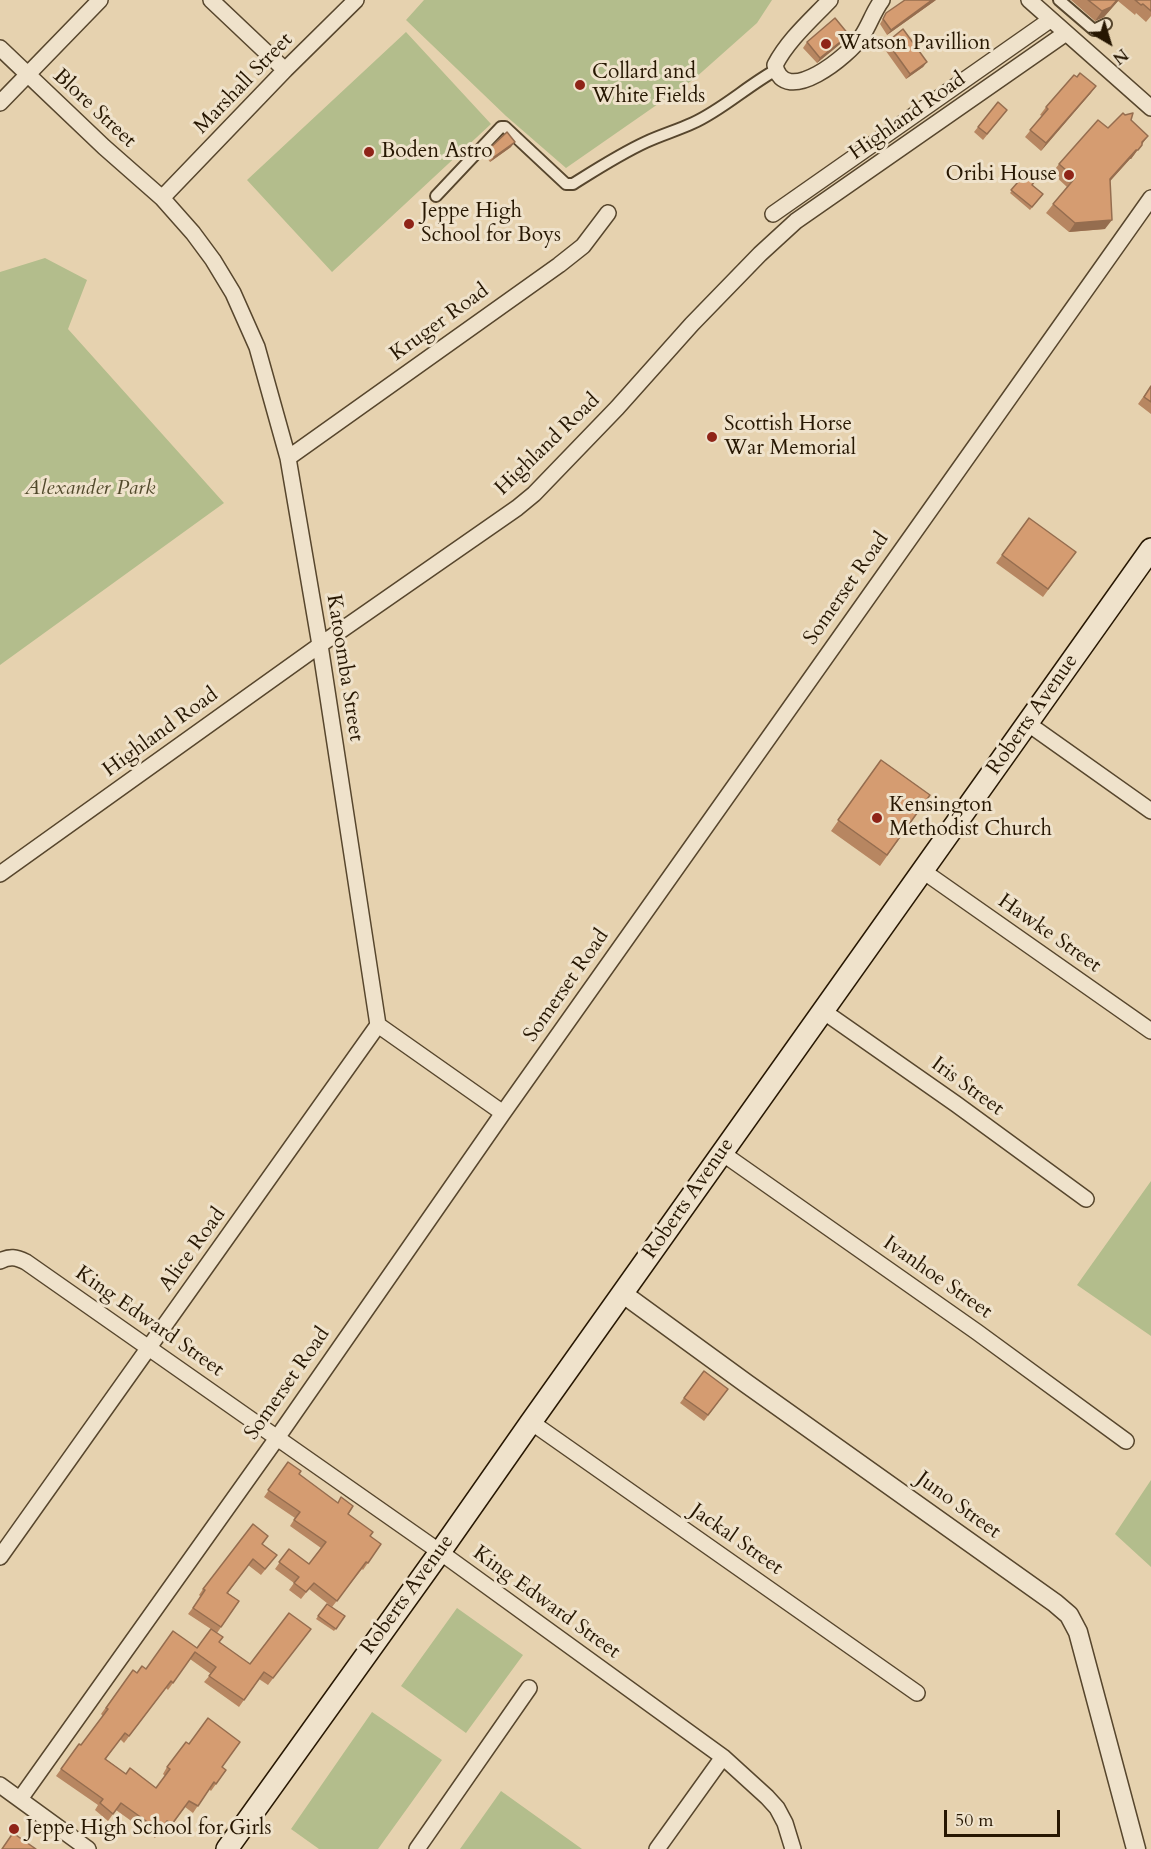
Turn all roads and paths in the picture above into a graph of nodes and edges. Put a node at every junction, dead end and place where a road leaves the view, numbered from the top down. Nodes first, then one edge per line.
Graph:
1 (100, 0) edge
2 (211, 0) edge
3 (356, 0) edge
4 (830, 0) edge
5 (882, 0) edge
6 (1029, 0) edge
7 (1059, 0) edge
8 (1050, 20) junction
9 (1106, 24) edge
10 (1066, 33) junction
11 (0, 48) edge
12 (285, 70) junction
13 (776, 70) junction
14 (27, 75) junction
15 (0, 103) edge
16 (1151, 108) edge
17 (436, 196) dead end
18 (162, 198) junction
19 (1151, 198) edge
20 (608, 213) dead end
21 (773, 214) dead end
22 (288, 458) junction
23 (1151, 549) edge
24 (320, 645) junction
25 (1027, 723) junction
26 (1151, 811) edge
27 (923, 871) junction
28 (0, 874) edge
29 (823, 1011) junction
30 (378, 1025) junction
31 (1151, 1031) edge
32 (502, 1113) junction
33 (722, 1153) junction
34 (1086, 1199) dead end
35 (4, 1259) edge
36 (622, 1293) junction
37 (149, 1347) junction
38 (531, 1422) junction
39 (277, 1438) junction
40 (1126, 1441) dead end
41 (440, 1552) junction
42 (0, 1557) edge
43 (529, 1688) dead end
44 (917, 1694) dead end
45 (723, 1757) junction
46 (0, 1785) edge
47 (20, 1799) junction
48 (88, 1849) edge
49 (227, 1849) edge
50 (417, 1849) edge
51 (657, 1849) edge
52 (793, 1849) edge
53 (1136, 1849) edge

1 - 14 street
2 - 12 street
3 - 12 street, Marshall Street
4 - 13 street
5 - 13 street
6 - 8 street
7 - 9 street
8 - 10 street
8 - 21 street, Highland Road
10 - 16 street
10 - 24 street, Highland Road
11 - 14 street, Blore Street
12 - 18 street, Marshall Street
13 - 17 street
14 - 15 street
14 - 18 street, Blore Street
18 - 22 street, Katoomba Street
19 - 32 street, Somerset Road
20 - 22 street, Kruger Road
22 - 24 street, Katoomba Street
23 - 25 main road, Roberts Avenue
24 - 28 street, Highland Road
24 - 30 street, Katoomba Street
25 - 26 street
25 - 27 main road, Roberts Avenue
27 - 29 main road, Roberts Avenue
27 - 31 street, Hawke Street
29 - 33 main road, Roberts Avenue
29 - 34 street, Iris Street
30 - 32 street
30 - 37 street, Alice Road
32 - 39 street, Somerset Road
33 - 36 main road, Roberts Avenue
33 - 40 street, Ivanhoe Street
35 - 37 street, King Edward Street
36 - 38 main road, Roberts Avenue
36 - 53 street, Juno Street
37 - 39 street, King Edward Street
37 - 42 street, Alice Road
38 - 41 main road, Roberts Avenue
38 - 44 street, Jackal Street
39 - 41 street, King Edward Street
39 - 47 street, Somerset Road
41 - 45 street, King Edward Street
41 - 49 main road, Roberts Avenue
43 - 50 street
45 - 51 street
45 - 52 street, King Edward Street
46 - 47 street
47 - 48 street

